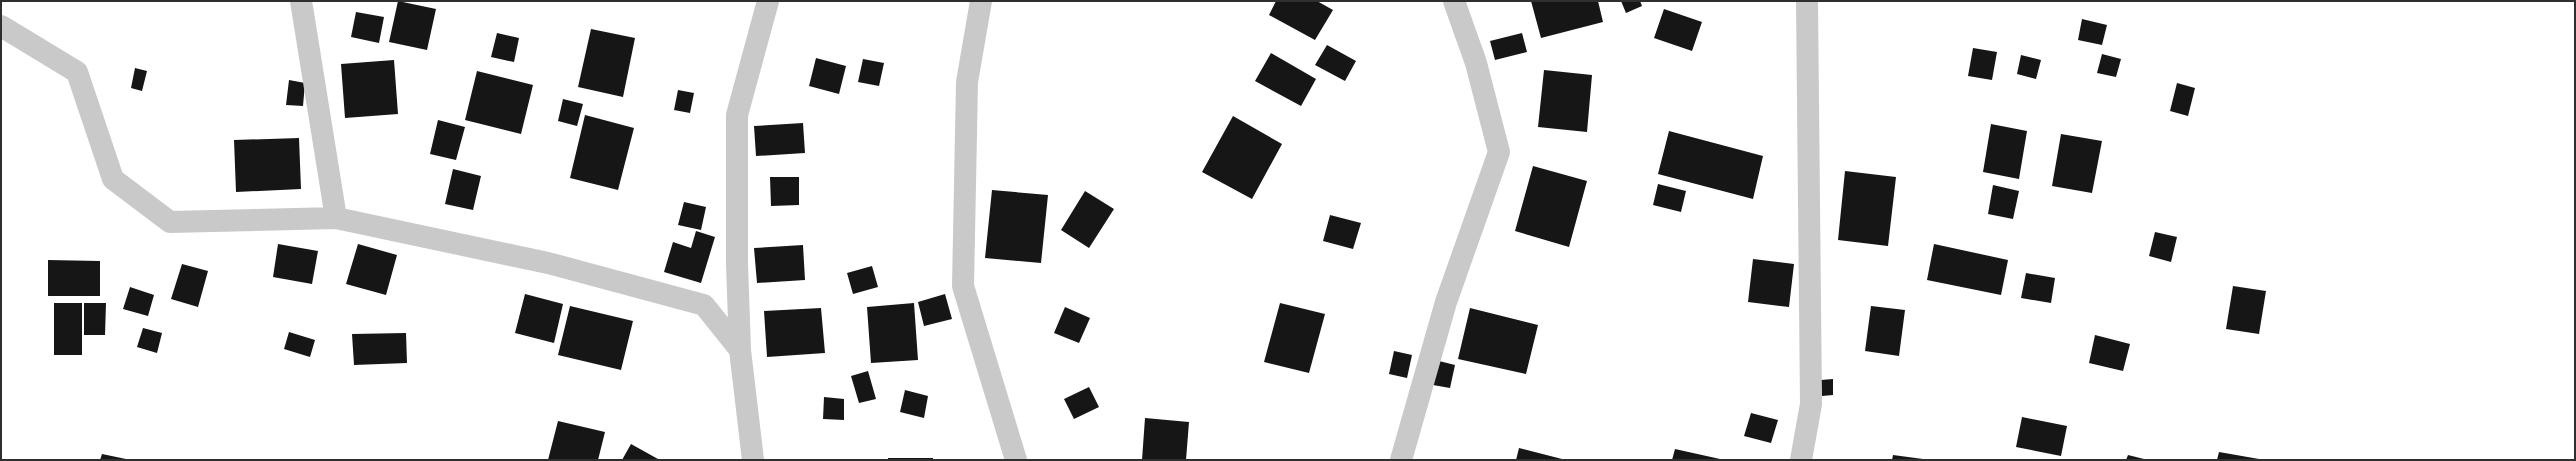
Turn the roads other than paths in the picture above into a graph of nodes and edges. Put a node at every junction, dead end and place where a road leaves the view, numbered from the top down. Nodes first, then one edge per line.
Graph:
1 (301, 1) edge
2 (768, 1) edge
3 (981, 1) edge
4 (1454, 1) edge
5 (1807, 1) edge
6 (1, 26) edge
7 (336, 218) junction
8 (740, 350) junction
9 (753, 460) edge
10 (1016, 460) edge
11 (1401, 460) edge
12 (1802, 460) edge

1 - 7 street
2 - 8 street
3 - 10 street
4 - 11 street
5 - 12 street
6 - 7 street
7 - 8 street
8 - 9 street

